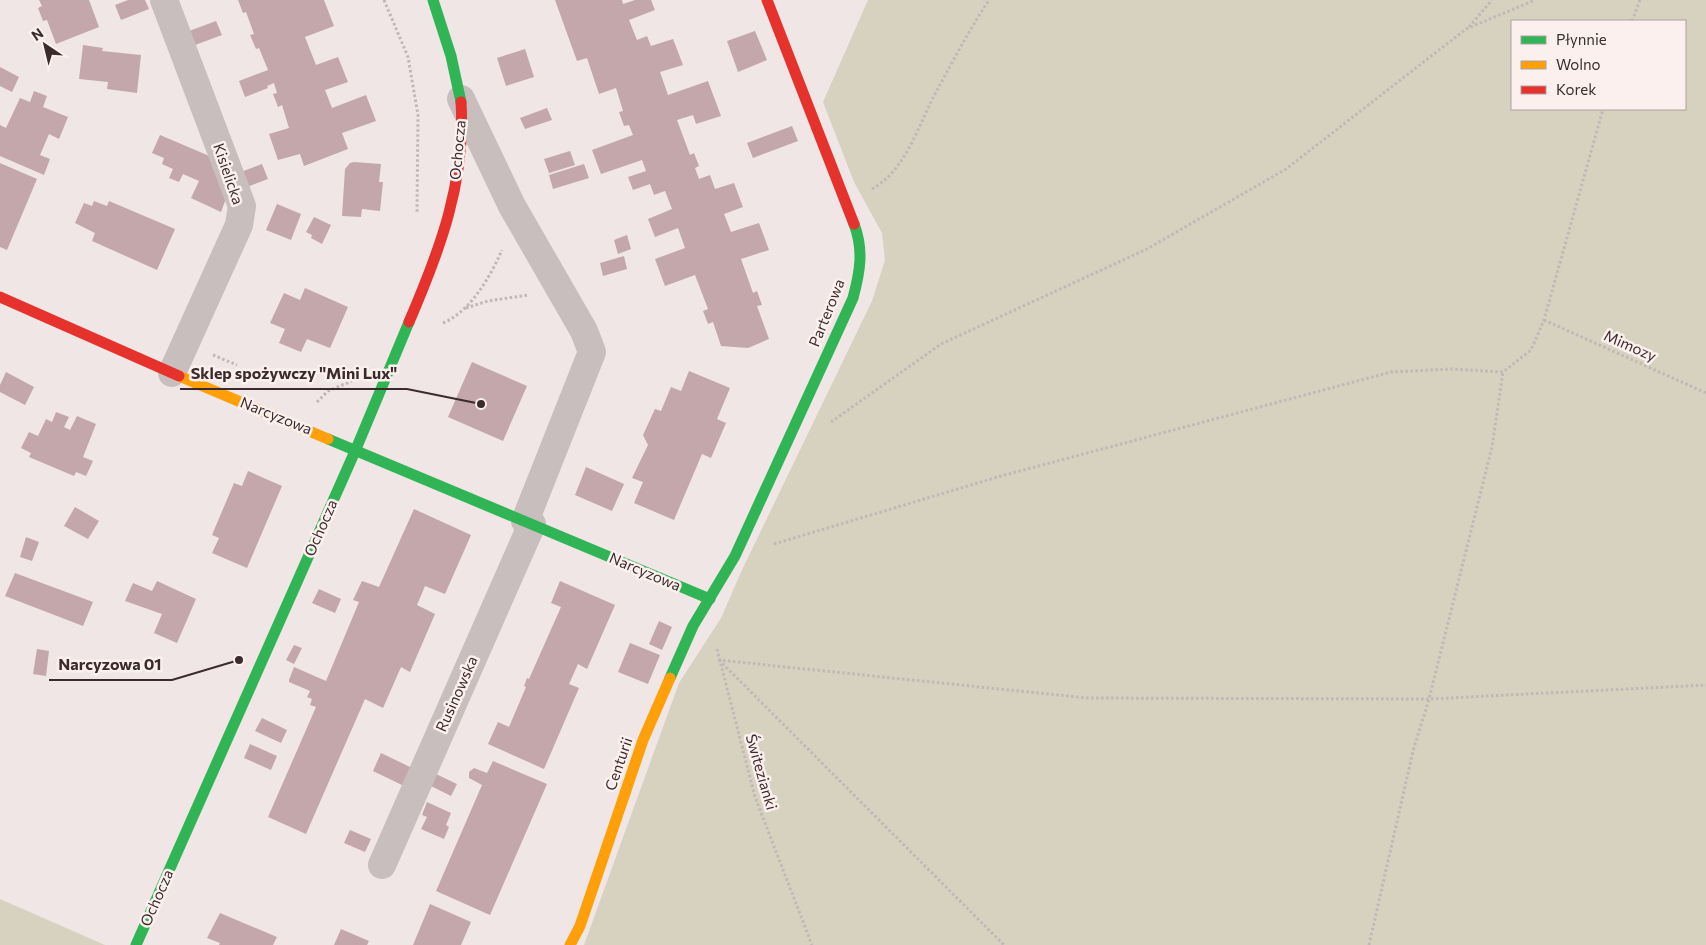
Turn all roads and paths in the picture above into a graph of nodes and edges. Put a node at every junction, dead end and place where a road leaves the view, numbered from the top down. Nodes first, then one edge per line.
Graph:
1 (164, 0) edge
2 (384, 0) edge
3 (433, 0) edge
4 (767, 0) edge
5 (989, 0) edge
6 (1492, 0) edge
7 (1535, 0) edge
8 (1640, 0) edge
9 (1632, 20) edge
10 (1466, 29) junction
11 (461, 99) junction
12 (1603, 110) edge
13 (845, 204) junction
14 (512, 206) junction
15 (415, 219) dead end
16 (562, 290) junction
17 (0, 296) edge
18 (465, 308) junction
19 (1544, 320) junction
20 (438, 326) dead end
21 (1503, 372) junction
22 (172, 373) junction
23 (356, 380) dead end
24 (1706, 393) edge
25 (828, 424) dead end
26 (306, 428) junction
27 (356, 449) junction
28 (529, 522) junction
29 (735, 556) junction
30 (710, 599) junction
31 (718, 660) junction
32 (1706, 685) edge
33 (1429, 699) junction
34 (382, 865) dead end
35 (136, 945) edge
36 (570, 945) edge
37 (812, 945) edge
38 (1004, 945) edge
39 (1369, 945) edge

1 - 22 street, Kisielicka
2 - 15 path
3 - 11 street, Ochocza
4 - 13 street, Parterowa
5 - 13 path
6 - 10 path
7 - 10 path
8 - 9 path
10 - 25 path
11 - 14 street, Ochocza
11 - 27 street, Ochocza
12 - 19 path
13 - 29 street, Parterowa
14 - 16 street, Ochocza
14 - 18 path
16 - 18 path
16 - 28 street, Ochocza
17 - 22 street, Narcyzowa
18 - 20 path
19 - 21 path
19 - 24 path, Mimozy
21 - 29 path
21 - 33 path
22 - 26 street, Narcyzowa
23 - 26 path
26 - 27 street, Narcyzowa
27 - 28 street, Narcyzowa
27 - 35 street, Ochocza
28 - 30 street, Narcyzowa
28 - 34 street, Rusinowska
29 - 30 street, Parterowa
30 - 31 path, Świtezianki
30 - 36 street, Centurii
31 - 33 path
31 - 37 path, Świtezianki
31 - 38 path
32 - 33 path
33 - 39 path

